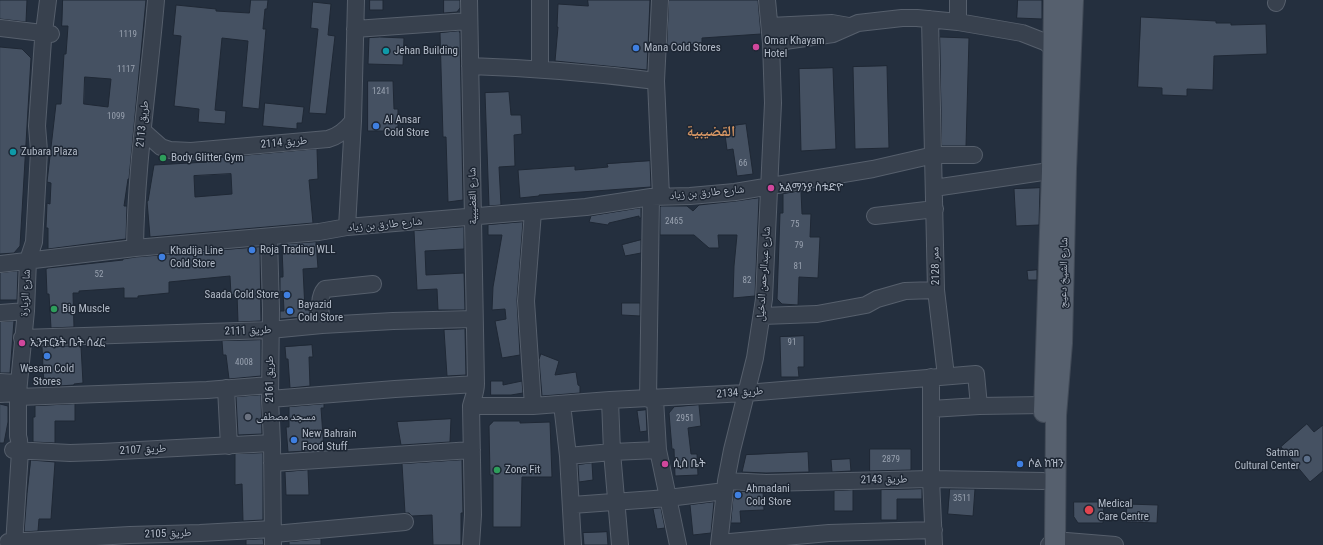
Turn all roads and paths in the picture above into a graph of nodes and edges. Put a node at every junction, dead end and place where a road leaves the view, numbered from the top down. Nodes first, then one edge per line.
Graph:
1 (48, 0) edge
2 (55, 0) edge
3 (156, 0) edge
4 (356, 0) edge
5 (469, 0) edge
6 (540, 0) edge
7 (660, 0) edge
8 (767, 0) edge
9 (958, 0) edge
10 (1073, 0) edge
11 (1054, 8) edge
12 (930, 20) junction
13 (469, 21) junction
14 (958, 22) junction
15 (770, 26) junction
16 (850, 26) junction
17 (0, 28) edge
18 (355, 29) junction
19 (1022, 33) junction
20 (0, 34) edge
21 (47, 37) junction
22 (771, 43) junction
23 (1054, 54) junction
24 (470, 66) junction
25 (540, 69) junction
26 (656, 81) junction
27 (353, 121) junction
28 (143, 131) junction
29 (934, 155) junction
30 (974, 155) dead end
31 (1059, 170) junction
32 (769, 186) junction
33 (934, 188) junction
34 (656, 197) junction
35 (935, 209) junction
36 (533, 212) junction
37 (875, 216) dead end
38 (474, 217) junction
39 (347, 227) junction
40 (269, 238) junction
41 (135, 248) junction
42 (28, 260) junction
43 (0, 264) edge
44 (373, 284) dead end
45 (936, 290) junction
46 (26, 311) junction
47 (0, 313) edge
48 (762, 316) junction
49 (474, 319) junction
50 (322, 325) junction
51 (270, 330) junction
52 (22, 338) junction
53 (938, 377) junction
54 (0, 382) edge
55 (226, 388) junction
56 (18, 391) junction
57 (270, 392) junction
58 (746, 393) junction
59 (0, 394) edge
60 (476, 397) junction
61 (652, 399) junction
62 (610, 400) junction
63 (562, 404) junction
64 (1044, 405) junction
65 (533, 406) junction
66 (978, 406) junction
67 (931, 409) junction
68 (272, 443) junction
69 (17, 446) junction
70 (229, 446) junction
71 (472, 450) junction
72 (658, 450) junction
73 (612, 452) junction
74 (568, 456) junction
75 (272, 463) junction
76 (932, 479) junction
77 (1042, 481) junction
78 (726, 486) junction
79 (668, 498) junction
80 (617, 502) junction
81 (572, 505) junction
82 (405, 522) dead end
83 (273, 536) edge
84 (934, 538) edge
85 (11, 544) edge
86 (719, 544) edge
87 (1050, 544) edge
88 (471, 545) edge
89 (479, 545) edge
90 (573, 545) edge
91 (620, 545) edge
92 (678, 545) edge
93 (1115, 545) edge

1 - 21 street, شارع الزبارة
2 - 21 street, شارع الزبارة
3 - 28 street, طريق 2113
4 - 18 street
5 - 13 street, شارع القضيبية
6 - 25 street
7 - 26 street
8 - 15 street, شارع عبدالرحمن الدخيل
9 - 14 street
10 - 31 main road, شارع الشيخ دعيج
11 - 19 street
11 - 23 main road, شارع الشيخ دعيج
12 - 14 street
12 - 16 street
12 - 29 street, ممر 2128
13 - 18 street
13 - 24 street, شارع القضيبية
14 - 19 street
15 - 16 street
15 - 22 street, شارع عبدالرحمن الدخيل
16 - 22 street
17 - 21 street
18 - 27 street
19 - 23 street
20 - 21 street
21 - 42 street, شارع الزبارة
22 - 32 street, شارع عبدالرحمن الدخيل
23 - 31 main road, شارع الشيخ دعيج
24 - 25 street
24 - 38 street, شارع القضيبية
25 - 26 street
26 - 34 street
27 - 28 street, طريق 2114
27 - 39 street
28 - 41 street, طريق 2113
29 - 30 street, شارع طارق بن زياد
29 - 32 street, شارع طارق بن زياد
29 - 33 street, ممر 2128
31 - 33 street
31 - 64 main road, شارع الشيخ دعيج
31 - 87 main road, شارع الشيخ دعيج
32 - 34 street, شارع طارق بن زياد
32 - 48 street, شارع عبدالرحمن الدخيل
33 - 35 street, ممر 2128
34 - 36 street, شارع طارق بن زياد
34 - 61 street
35 - 37 street
35 - 45 street, ممر 2128
36 - 38 street, شارع طارق بن زياد
36 - 65 street
38 - 39 street, شارع طارق بن زياد
38 - 49 street, شارع القضيبية
39 - 40 street, شارع طارق بن زياد
40 - 41 street, شارع طارق بن زياد
40 - 51 street, طريق 2161
41 - 42 street, شارع طارق بن زياد
42 - 43 street, شارع طارق بن زياد
42 - 46 street, شارع الزبارة
44 - 50 street
45 - 48 street
45 - 53 street, ممر 2128
46 - 47 street
46 - 52 street, شارع الزبارة
48 - 58 street, شارع عبدالرحمن الدخيل
49 - 50 street, طريق 2111
49 - 60 street, شارع القضيبية
50 - 51 street, طريق 2111
51 - 52 street, طريق 2111
51 - 57 street, طريق 2161
52 - 56 street, شارع الزبارة
53 - 58 street, طريق 2134
53 - 66 street, طريق 2134
53 - 67 street, ممر 2128
54 - 56 street
55 - 56 street, طريق 2134
55 - 57 street, طريق 2134
55 - 70 street
56 - 59 street
56 - 69 street, شارع الزبارة
57 - 60 street, طريق 2134
57 - 68 street, طريق 2161
58 - 61 street, طريق 2134
58 - 78 street, شارع عبدالرحمن الدخيل
60 - 65 street, طريق 2134
60 - 71 street, شارع القضيبية
60 - 89 street, شارع القضيبية
61 - 62 street, طريق 2134
61 - 72 street
62 - 63 street, طريق 2134
62 - 73 street
63 - 65 street, طريق 2134
63 - 74 street
64 - 66 street
64 - 77 main road, شارع الشيخ دعيج
66 - 67 street
67 - 76 street, ممر 2128
68 - 70 street, طريق 2107
68 - 75 street, طريق 2161
69 - 70 street, طريق 2107
69 - 85 street, شارع الزبارة
71 - 75 street
71 - 88 street, شارع القضيبية
72 - 73 street
72 - 79 street
73 - 74 street
73 - 80 street
74 - 81 street
75 - 83 street, طريق 2161
76 - 77 street, طريق 2143
76 - 78 street, طريق 2143
76 - 84 street, ممر 2128
77 - 87 main road, شارع الشيخ دعيج
78 - 79 street, طريق 2143
78 - 86 street, شارع عبدالرحمن الدخيل
79 - 80 street, طريق 2143
79 - 92 street
80 - 81 street, طريق 2143
80 - 91 street
81 - 90 street
82 - 83 street, طريق 2105
83 - 85 street, طريق 2105
84 - 86 street
87 - 93 street

